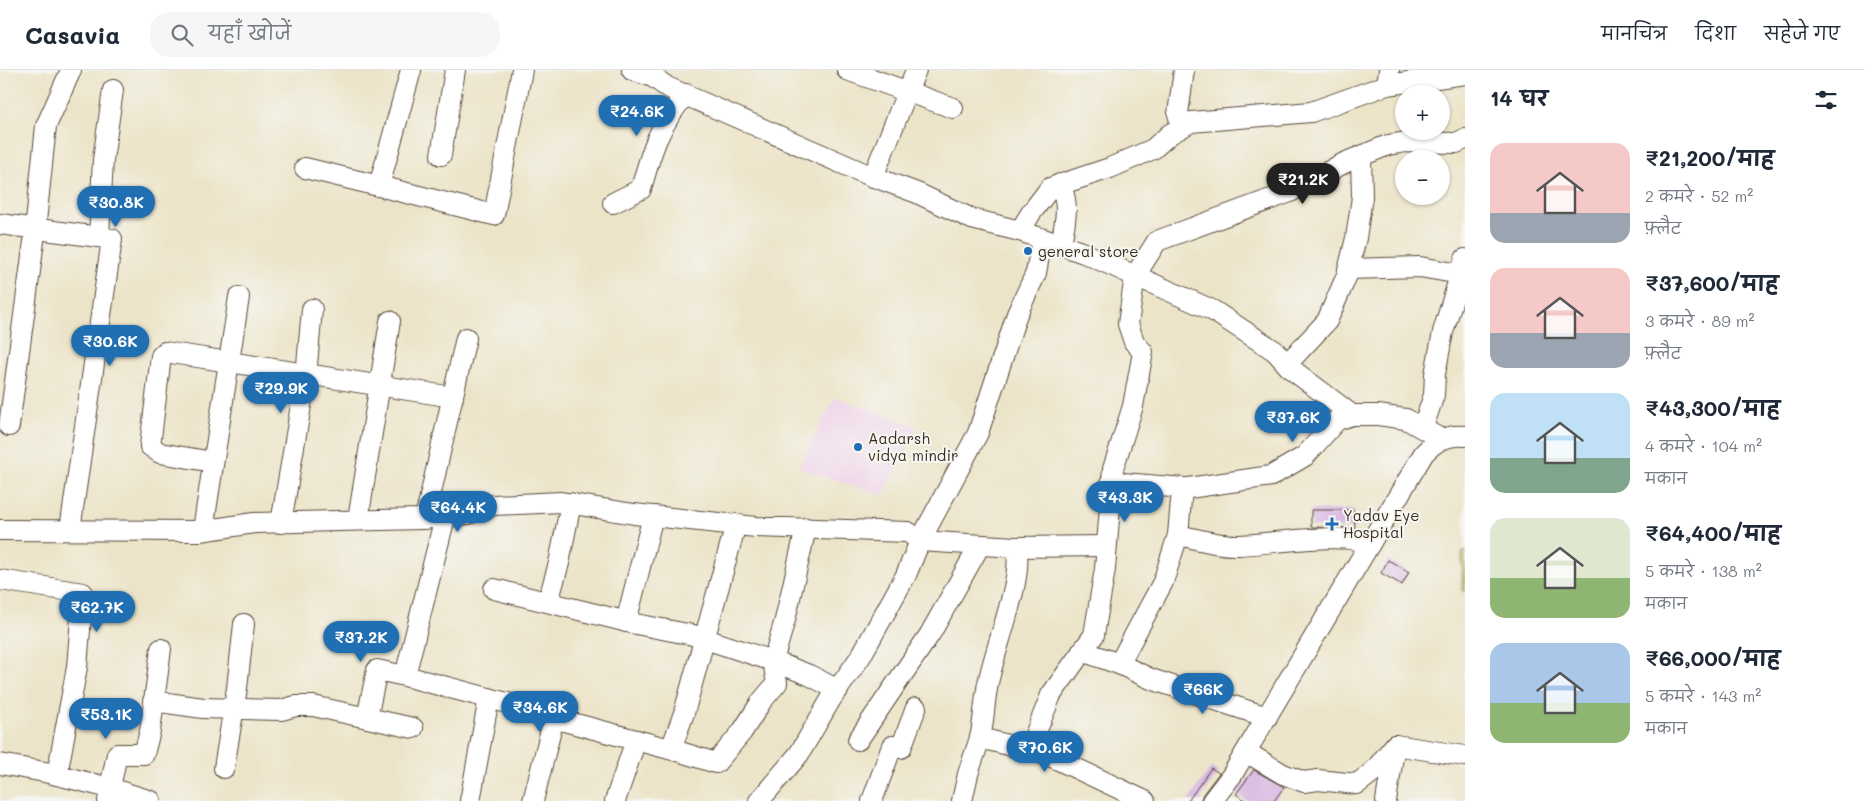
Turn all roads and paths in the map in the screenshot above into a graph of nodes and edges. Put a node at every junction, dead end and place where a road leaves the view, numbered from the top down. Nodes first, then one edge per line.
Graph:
1 (71, 70) edge
2 (411, 70) edge
3 (455, 70) edge
4 (522, 70) edge
5 (632, 70) edge
6 (847, 70) edge
7 (916, 70) edge
8 (1184, 70) edge
9 (653, 73) edge
10 (1465, 74) edge
11 (1388, 77) edge
12 (113, 90) dead end
13 (908, 90) junction
14 (686, 94) junction
15 (954, 108) dead end
16 (1182, 127) junction
17 (1465, 139) edge
18 (441, 155) dead end
19 (1361, 156) junction
20 (305, 168) dead end
21 (873, 177) junction
22 (1060, 184) junction
23 (379, 186) junction
24 (613, 203) dead end
25 (0, 224) edge
26 (36, 228) junction
27 (1020, 231) junction
28 (99, 236) junction
29 (1042, 240) junction
30 (1061, 246) junction
31 (1462, 267) edge
32 (1348, 269) junction
33 (1135, 276) junction
34 (239, 297) dead end
35 (312, 309) dead end
36 (390, 321) dead end
37 (466, 338) dead end
38 (229, 364) junction
39 (1287, 364) junction
40 (306, 376) junction
41 (380, 388) junction
42 (453, 397) junction
43 (1352, 415) junction
44 (9, 426) dead end
45 (1423, 427) junction
46 (1465, 436) edge
47 (1441, 439) junction
48 (213, 462) junction
49 (1111, 482) junction
50 (1184, 488) junction
51 (571, 503) junction
52 (653, 516) junction
53 (435, 518) junction
54 (358, 520) junction
55 (281, 523) junction
56 (736, 524) junction
57 (806, 528) junction
58 (0, 530) edge
59 (70, 530) junction
60 (203, 530) junction
61 (1178, 535) junction
62 (920, 541) junction
63 (1370, 544) junction
64 (980, 545) junction
65 (1106, 546) junction
66 (1015, 547) junction
67 (0, 580) edge
68 (494, 589) dead end
69 (548, 602) junction
70 (626, 622) junction
71 (244, 624) dead end
72 (705, 640) junction
73 (161, 649) dead end
74 (1082, 652) junction
75 (773, 661) junction
76 (1119, 664) junction
77 (405, 676) junction
78 (838, 690) junction
79 (489, 698) junction
80 (154, 701) junction
81 (234, 708) junction
82 (916, 708) dead end
83 (1267, 717) junction
84 (367, 718) junction
85 (554, 718) junction
86 (413, 728) dead end
87 (980, 738) junction
88 (636, 740) junction
89 (858, 740) dead end
90 (1395, 745) junction
91 (671, 749) junction
92 (1029, 750) junction
93 (1246, 752) junction
94 (1465, 756) edge
95 (0, 764) edge
96 (224, 768) dead end
97 (57, 775) junction
98 (109, 795) edge
99 (151, 801) edge
100 (470, 801) edge
101 (533, 801) edge
102 (615, 801) edge
103 (759, 801) edge
104 (872, 801) edge
105 (962, 801) edge
106 (1145, 801) edge
107 (1212, 801) edge
108 (1386, 801) edge

1 - 26 street
2 - 23 street
3 - 18 street
4 - 23 street
5 - 9 street
6 - 13 street
7 - 13 street
8 - 16 street
9 - 14 street
10 - 11 street
11 - 16 street
12 - 28 street
13 - 15 street
13 - 21 street
14 - 21 street
14 - 24 street
16 - 22 street
17 - 19 street
19 - 32 street
19 - 33 street
20 - 23 street
21 - 27 street
22 - 27 street
22 - 30 street
25 - 26 street
26 - 28 street
26 - 44 street
27 - 29 street
28 - 59 street
29 - 30 street
29 - 62 street
30 - 33 street
31 - 32 street
31 - 45 street
32 - 39 street
33 - 39 street
33 - 49 street
34 - 38 street
35 - 40 street
36 - 41 street
37 - 42 street
38 - 40 street
38 - 48 street
38 - 48 street
39 - 43 street
40 - 41 street
40 - 55 street
41 - 42 street
41 - 54 street
42 - 53 street
43 - 45 street
43 - 50 street
45 - 47 street
46 - 47 street
47 - 63 street
48 - 60 street
49 - 50 street
49 - 65 street
50 - 61 street
51 - 52 street
51 - 53 street
51 - 69 street
52 - 56 street
52 - 70 street
53 - 54 street
53 - 77 street
54 - 55 street
55 - 60 street
56 - 57 street
56 - 72 street
57 - 62 street
57 - 75 street
58 - 59 street
59 - 60 street
61 - 63 street
61 - 76 street
62 - 64 street
62 - 78 street
63 - 83 street
64 - 66 street
64 - 89 street
65 - 66 street
65 - 74 street
66 - 87 street
67 - 97 street
68 - 69 street
69 - 70 street
70 - 72 street
71 - 81 street
72 - 75 street
72 - 91 street
73 - 80 street
74 - 76 street
74 - 92 street
75 - 78 street
75 - 91 street
76 - 83 street
77 - 79 street
77 - 84 street
78 - 103 street
79 - 85 street
79 - 100 street
80 - 81 street
80 - 98 street
81 - 84 street
81 - 96 street
82 - 104 street
83 - 93 street
84 - 86 street
85 - 88 street
85 - 101 street
87 - 92 street
87 - 105 street
88 - 91 street
88 - 102 street
90 - 93 street
90 - 94 street
90 - 108 street
92 - 106 street
93 - 107 street
95 - 97 street
97 - 98 street
98 - 99 street

